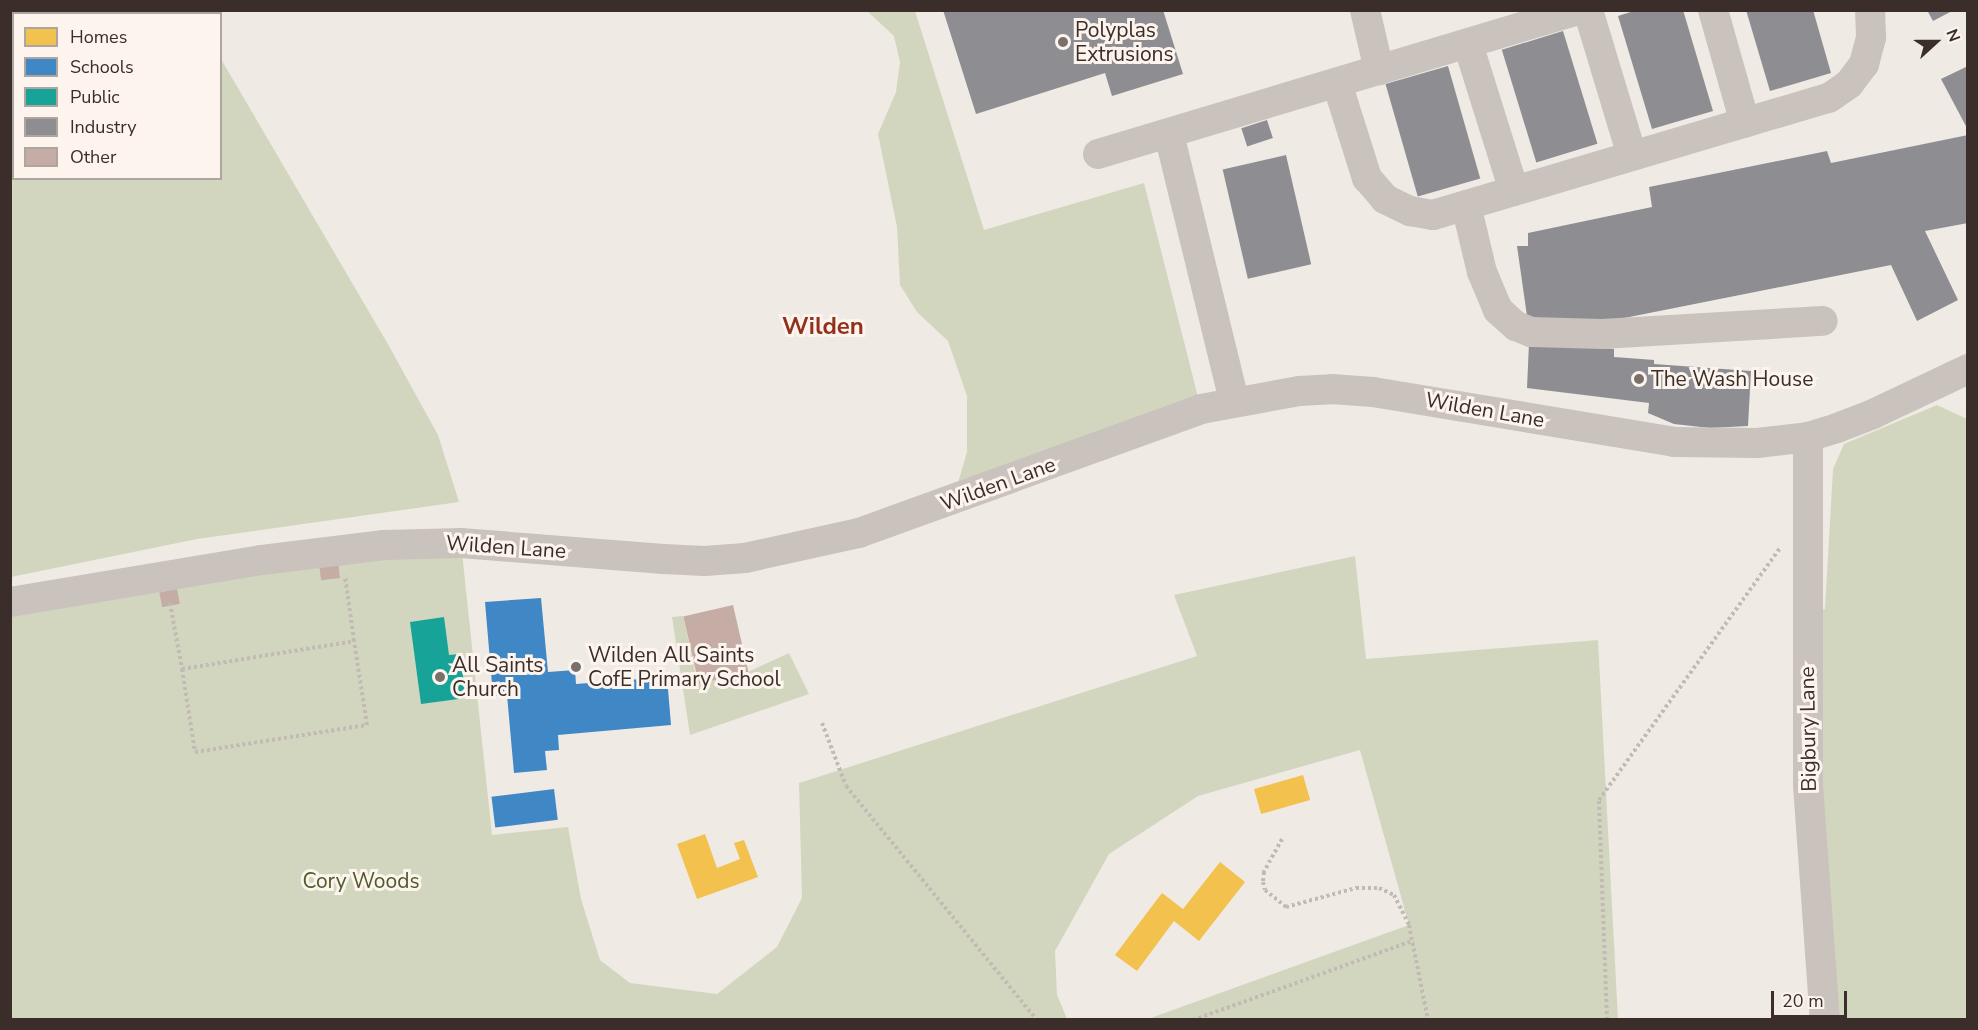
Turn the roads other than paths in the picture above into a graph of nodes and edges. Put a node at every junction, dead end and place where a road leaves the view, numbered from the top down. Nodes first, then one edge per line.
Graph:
1 (1365, 10) edge
2 (1578, 10) edge
3 (1588, 10) edge
4 (1713, 10) edge
5 (1870, 10) edge
6 (1535, 17) edge
7 (1468, 44) junction
8 (1378, 70) junction
9 (1337, 83) junction
10 (1745, 123) junction
11 (1169, 134) junction
12 (1098, 154) dead end
13 (1632, 156) junction
14 (1514, 191) junction
15 (1467, 205) junction
16 (1823, 321) dead end
17 (1968, 369) edge
18 (1234, 401) junction
19 (1808, 437) junction
20 (10, 602) edge
21 (1825, 1020) edge

1 - 8 street
2 - 6 street
3 - 13 street
4 - 10 street
5 - 10 street
6 - 7 street
7 - 8 street
7 - 14 street
8 - 9 street
9 - 11 street
9 - 15 street
10 - 13 street
11 - 12 street
11 - 18 street
13 - 14 street
14 - 15 street
15 - 16 street
17 - 19 street, Wilden Lane
18 - 19 street, Wilden Lane
18 - 20 street, Wilden Lane
19 - 21 street, Bigbury Lane

